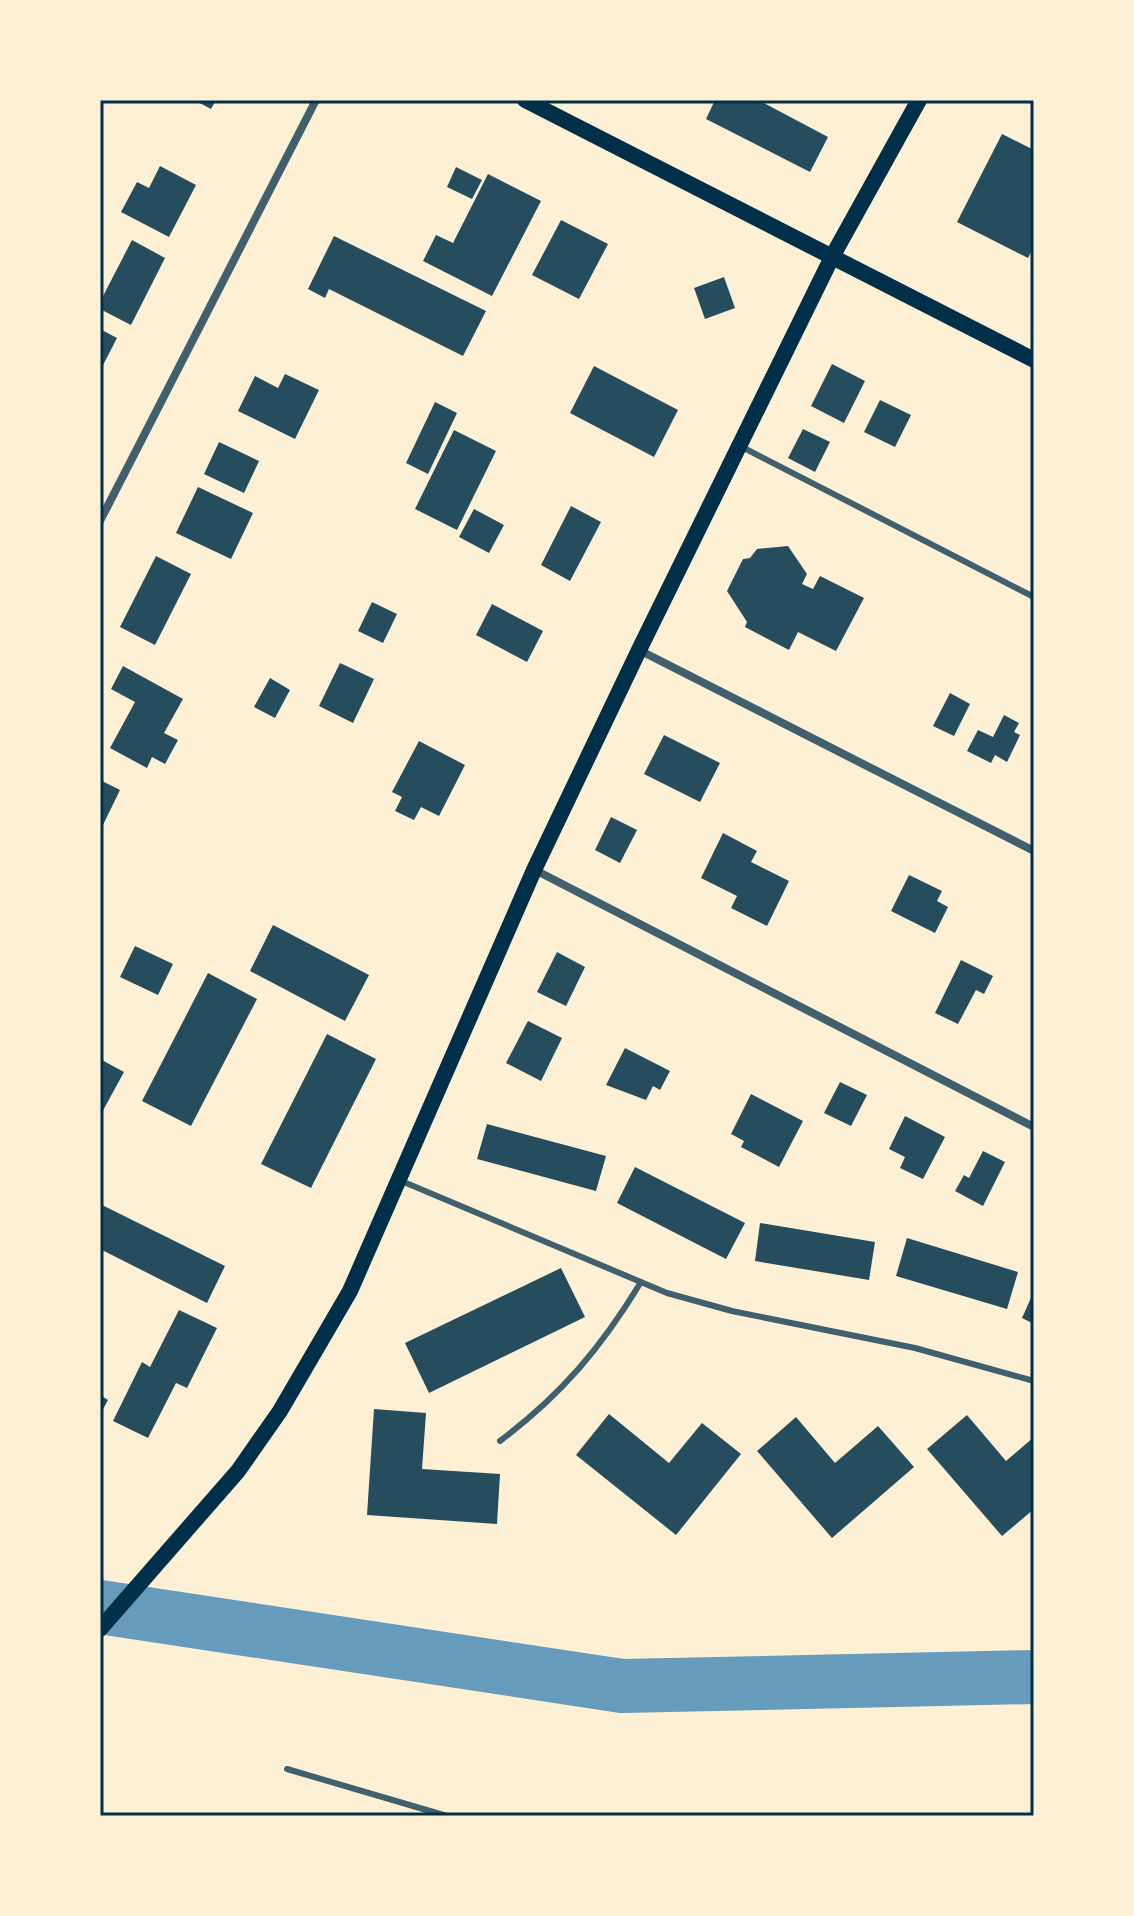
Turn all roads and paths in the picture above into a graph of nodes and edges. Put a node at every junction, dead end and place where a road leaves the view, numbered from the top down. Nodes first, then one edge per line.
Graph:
1 (316, 100) edge
2 (525, 100) edge
3 (919, 100) edge
4 (832, 257) junction
5 (1034, 360) edge
6 (739, 446) junction
7 (100, 521) edge
8 (1034, 597) edge
9 (639, 650) junction
10 (1034, 851) edge
11 (534, 870) junction
12 (1034, 1127) edge
13 (399, 1180) junction
14 (641, 1282) junction
15 (1034, 1381) edge
16 (500, 1441) dead end
17 (100, 1629) edge
18 (287, 1769) dead end
19 (447, 1816) edge

1 - 7 street
2 - 4 main road
3 - 4 main road
4 - 5 main road
4 - 6 main road
6 - 8 lane
6 - 9 main road
9 - 10 street
9 - 11 main road
11 - 12 street
11 - 13 main road
13 - 14 lane
13 - 17 main road
14 - 15 lane
14 - 16 lane
18 - 19 lane

